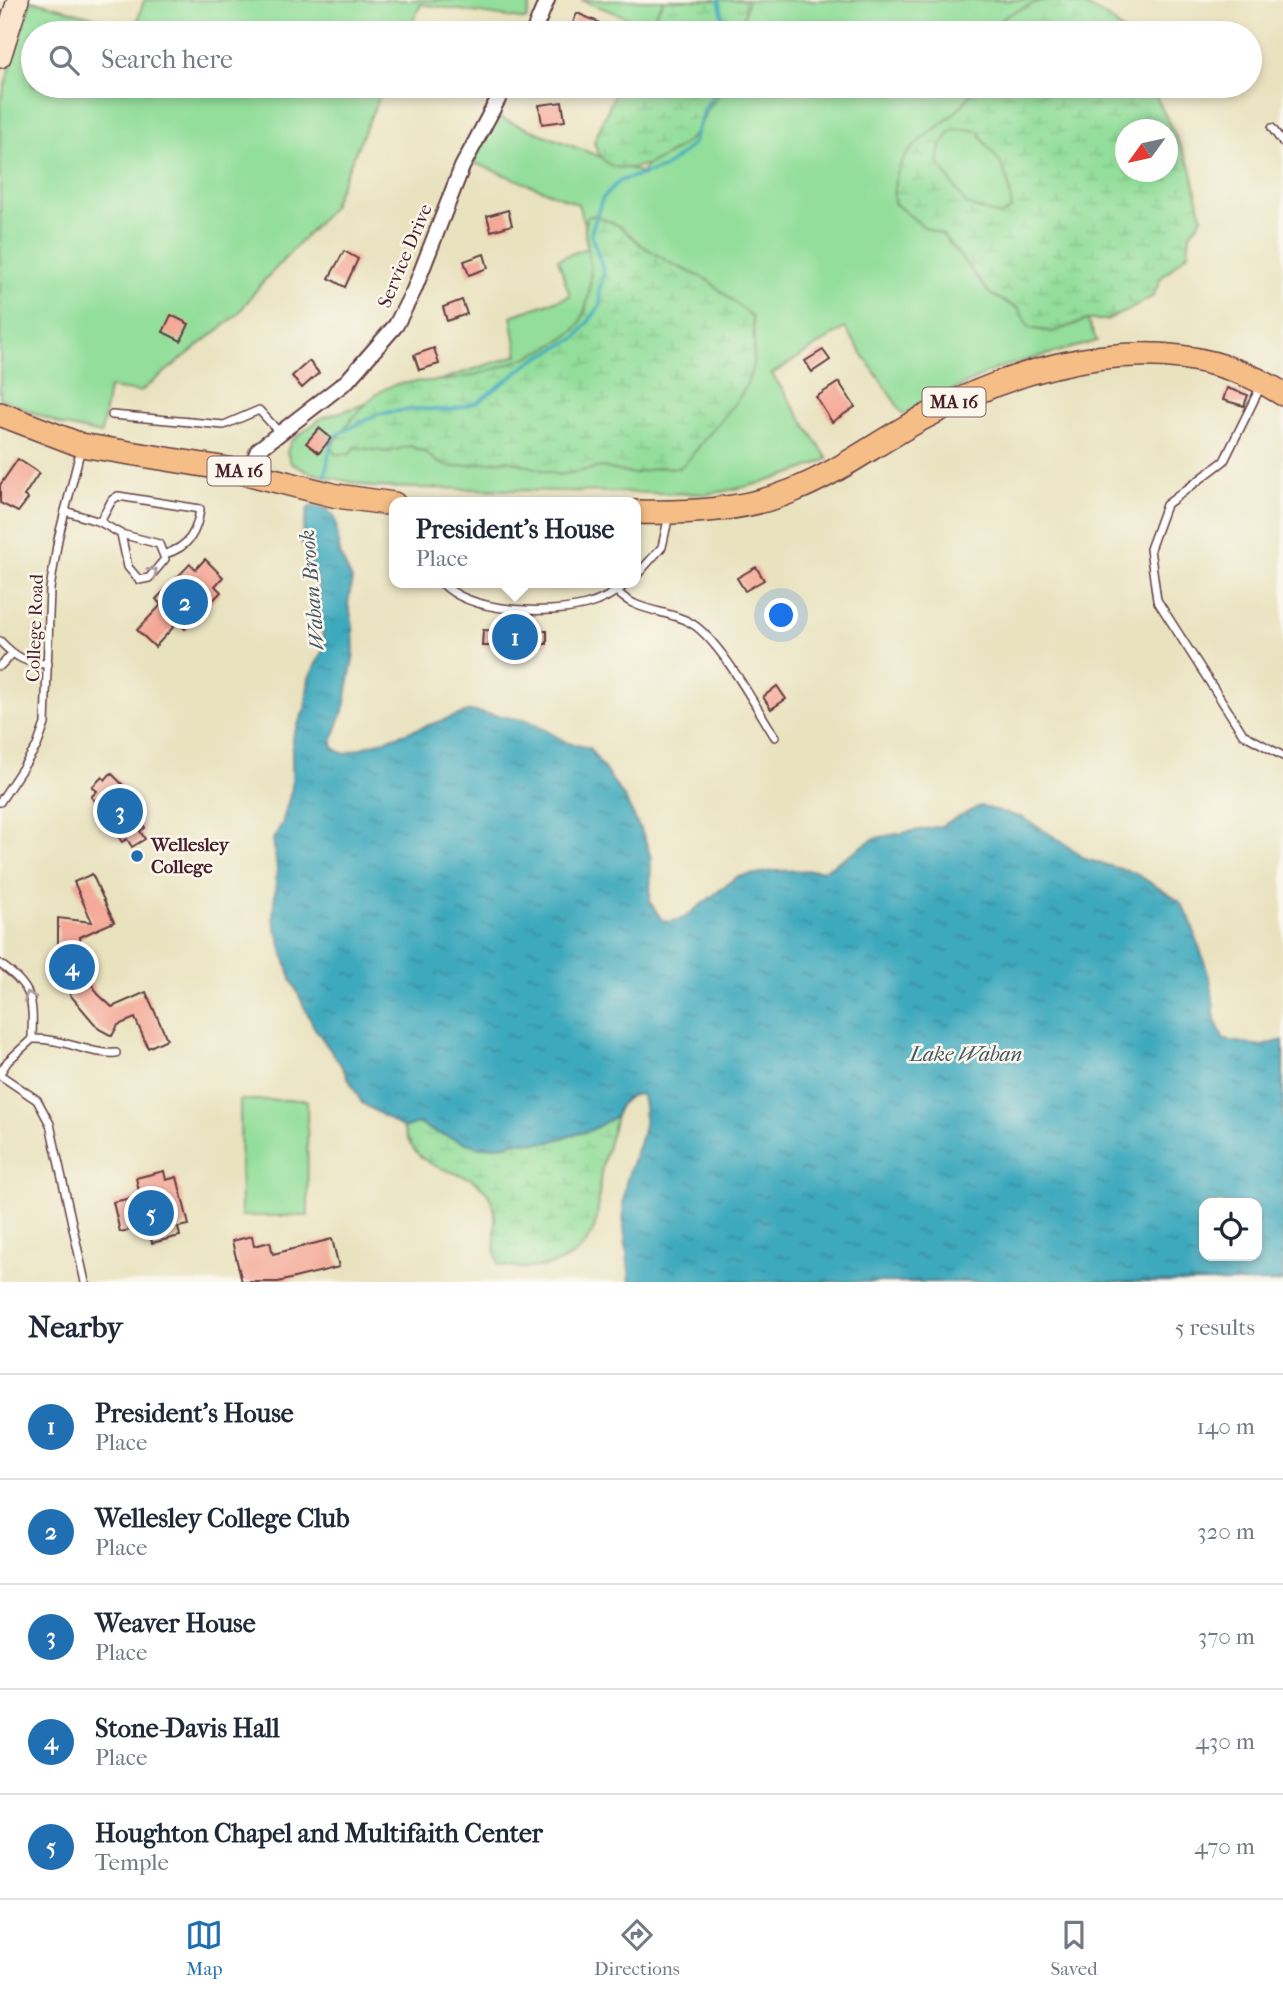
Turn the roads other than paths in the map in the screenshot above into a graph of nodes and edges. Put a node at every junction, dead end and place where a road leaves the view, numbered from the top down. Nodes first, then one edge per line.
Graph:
1 (18, 0) edge
2 (547, 0) edge
3 (538, 21) edge
4 (0, 57) edge
5 (499, 98) edge
6 (1272, 128) dead end
7 (1283, 143) edge
8 (1273, 388) edge
9 (0, 414) edge
10 (112, 415) dead end
11 (280, 432) junction
12 (81, 446) junction
13 (248, 473) junction
14 (389, 503) edge
15 (65, 511) junction
16 (641, 512) edge
17 (669, 512) junction
18 (100, 522) junction
19 (121, 534) junction
20 (165, 554) junction
21 (641, 570) edge
22 (449, 588) edge
23 (621, 588) edge
24 (617, 591) junction
25 (0, 641) edge
26 (12, 654) junction
27 (48, 664) junction
28 (0, 666) edge
29 (775, 737) dead end
30 (1283, 756) edge
31 (0, 802) edge
32 (0, 964) edge
33 (32, 1039) junction
34 (116, 1053) dead end
35 (0, 1074) edge
36 (85, 1282) edge

1 - 4 street
2 - 3 street
5 - 11 street, Service Drive
6 - 7 lane
8 - 17 main road, MA 16
8 - 30 lane
9 - 12 main road, MA 16
10 - 11 lane
11 - 13 street, Service Drive
12 - 13 main road, MA 16
12 - 15 lane, College Road
13 - 14 main road, MA 16
15 - 18 lane
15 - 27 lane, College Road
16 - 17 main road, MA 16
17 - 21 lane
18 - 19 lane
18 - 20 lane
19 - 20 lane
19 -> 20 lane
22 - 24 lane
23 - 24 lane
24 - 29 lane
25 - 26 lane
26 - 27 lane
26 - 28 lane
27 - 31 lane, College Road
33 -> 32 lane
33 - 34 lane
33 - 35 lane
35 - 36 lane

